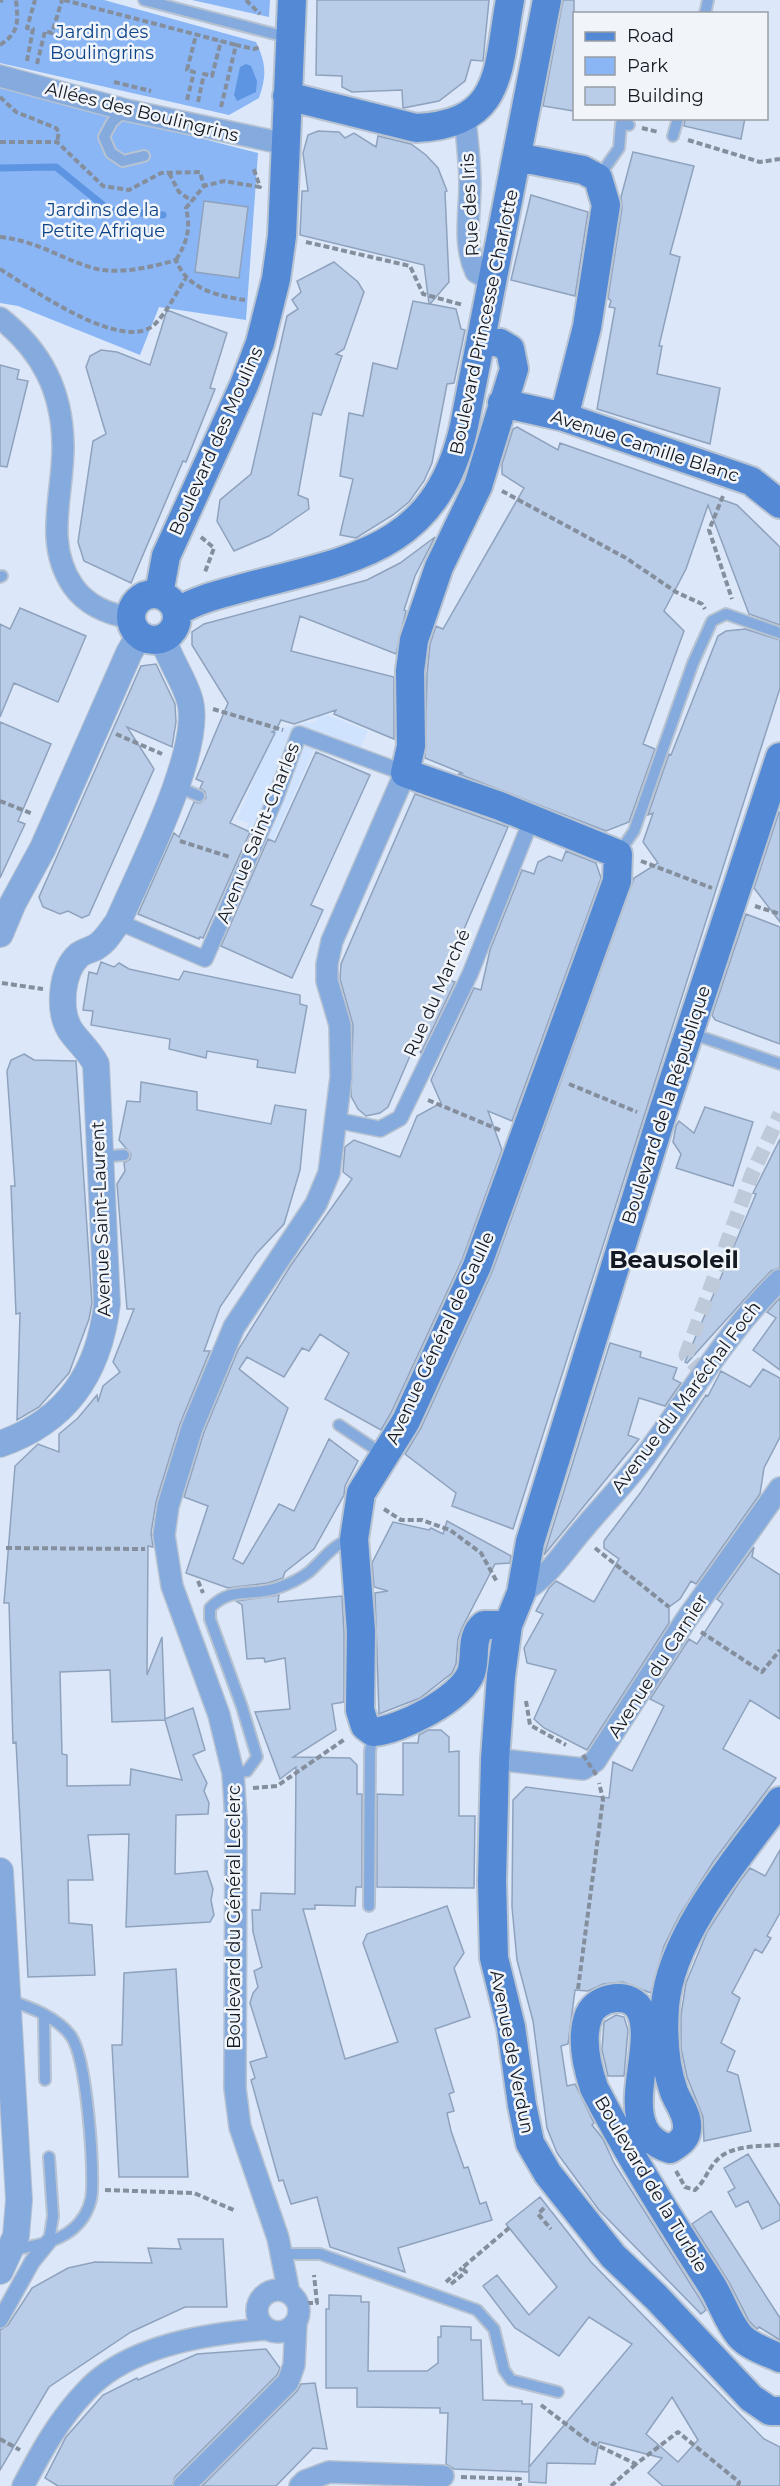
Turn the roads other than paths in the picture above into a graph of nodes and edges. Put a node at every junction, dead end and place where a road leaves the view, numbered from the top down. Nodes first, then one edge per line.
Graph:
1 (144, 0) edge
2 (292, 0) edge
3 (510, 0) edge
4 (547, 0) edge
5 (290, 38) junction
6 (0, 76) edge
7 (287, 96) junction
8 (126, 110) junction
9 (465, 118) junction
10 (677, 120) edge
11 (629, 125) road end
12 (673, 136) road end
13 (286, 144) junction
14 (144, 156) dead end
15 (517, 157) junction
16 (598, 178) junction
17 (493, 282) junction
18 (0, 318) edge
19 (481, 339) junction
20 (502, 403) junction
21 (564, 417) junction
22 (780, 504) edge
23 (168, 603) junction
24 (145, 630) junction
25 (780, 633) edge
26 (780, 757) edge
27 (405, 773) junction
28 (532, 818) junction
29 (618, 854) junction
30 (128, 926) dead end
31 (0, 934) edge
32 (690, 1033) junction
33 (780, 1064) edge
34 (335, 1120) junction
35 (780, 1280) edge
36 (339, 1425) dead end
37 (0, 1444) edge
38 (385, 1456) junction
39 (780, 1488) edge
40 (354, 1539) junction
41 (521, 1593) junction
42 (508, 1625) junction
43 (369, 1729) junction
44 (495, 1759) junction
45 (234, 1781) junction
46 (780, 1801) edge
47 (0, 1871) edge
48 (369, 1906) dead end
49 (8, 2000) junction
50 (44, 2015) junction
51 (45, 2079) dead end
52 (49, 2157) dead end
53 (49, 2241) junction
54 (282, 2259) junction
55 (6, 2260) edge
56 (289, 2293) junction
57 (262, 2300) junction
58 (0, 2320) edge
59 (281, 2328) junction
60 (217, 2333) junction
61 (780, 2358) edge
62 (558, 2392) dead end
63 (780, 2411) edge
64 (443, 2476) road end
65 (23, 2486) edge
66 (184, 2486) edge
67 (300, 2486) edge

1 - 5 lane
2 - 5 main road, Boulevard des Moulins
3 - 9 main road
4 - 15 main road, Boulevard Princesse Charlotte
5 - 7 main road, Boulevard des Moulins
6 - 8 street, Allées des Boulingrins
7 - 9 main road
7 - 13 main road, Boulevard des Moulins
8 - 13 street, Allées des Boulingrins
8 - 14 lane
9 - 17 street, Rue des Iris
10 - 12 lane
11 - 16 lane
13 - 23 main road, Boulevard des Moulins
15 - 16 main road
15 - 17 main road, Boulevard Princesse Charlotte
16 - 21 main road
17 - 19 main road, Boulevard Princesse Charlotte
18 - 24 street
19 - 20 main road, Boulevard du Général Leclerc
19 - 23 main road, Boulevard Princesse Charlotte
20 - 21 main road, Avenue Camille Blanc
20 - 27 main road, Boulevard du Général Leclerc
21 - 22 main road, Avenue Camille Blanc
23 - 24 main road, Boulevard des Moulins
23 - 24 main road, Boulevard Princesse Charlotte
24 - 31 street
24 - 37 street, Avenue Saint-Laurent
25 - 29 lane
26 - 32 main road, Boulevard de la République
27 - 28 main road
27 - 30 street, Avenue Saint-Charles
27 - 34 street, Boulevard du Général Leclerc
28 - 29 main road
28 - 34 street, Rue du Marché
29 - 38 main road, Avenue Général de Gaulle
32 - 33 lane
32 - 41 main road, Boulevard de la République
34 - 45 street, Boulevard du Général Leclerc
35 - 41 street, Avenue du Maréchal Foch
36 - 38 lane
38 - 40 main road, Avenue Général de Gaulle
39 - 44 street, Avenue du Carnier
40 - 43 main road, Avenue Général de Gaulle
40 - 45 lane
41 - 42 main road, Boulevard de la République
42 - 43 main road
42 - 44 main road, Avenue de Verdun
43 - 48 lane
44 - 63 main road, Avenue de Verdun
45 - 54 street, Boulevard du Général Leclerc
46 - 61 main road, Boulevard de la Turbie
47 - 49 street
49 - 50 lane
49 - 55 street
50 - 51 lane
50 - 53 lane
52 - 53 lane
53 - 55 lane
53 - 58 street
54 - 56 street, Boulevard du Général Leclerc
54 - 57 street
54 - 62 lane
56 - 57 street
56 - 59 street
57 - 59 street
57 - 60 street
59 - 60 street
59 - 66 street
60 - 65 street
64 - 67 street

